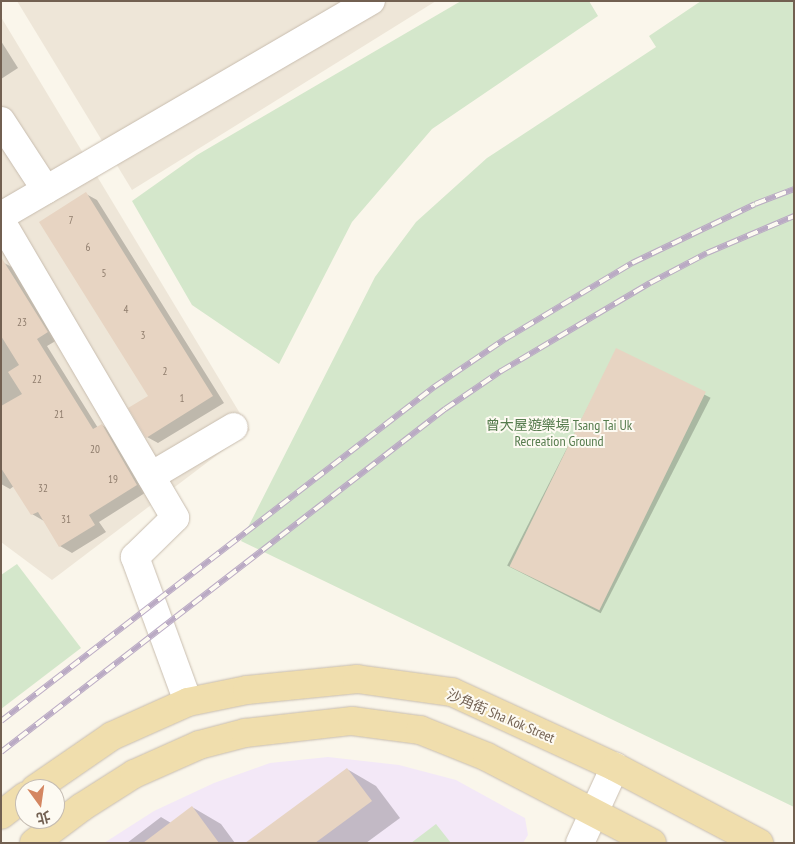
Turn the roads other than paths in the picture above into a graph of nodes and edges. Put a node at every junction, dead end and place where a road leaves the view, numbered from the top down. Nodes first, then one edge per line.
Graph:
1 (371, 1) edge
2 (1, 121) edge
3 (46, 190) junction
4 (1, 216) edge
5 (1, 221) edge
6 (234, 427) dead end
7 (151, 476) junction
8 (188, 702) junction
9 (615, 767) junction
10 (49, 779) edge
11 (15, 804) edge
12 (595, 812) junction
13 (1, 815) edge
14 (34, 843) edge
15 (580, 843) edge
16 (652, 843) edge
17 (759, 843) edge

1 - 3 street
2 - 3 street
3 - 4 street
5 - 7 street
6 - 7 street
7 - 8 street
8 - 9 main road, 沙角街 Sha Kok Street
8 - 10 main road, 沙角街 Sha Kok Street
9 - 12 street
9 - 17 main road, 沙角街 Sha Kok Street
11 - 13 main road
12 - 14 main road
12 - 15 street
12 - 16 main road

